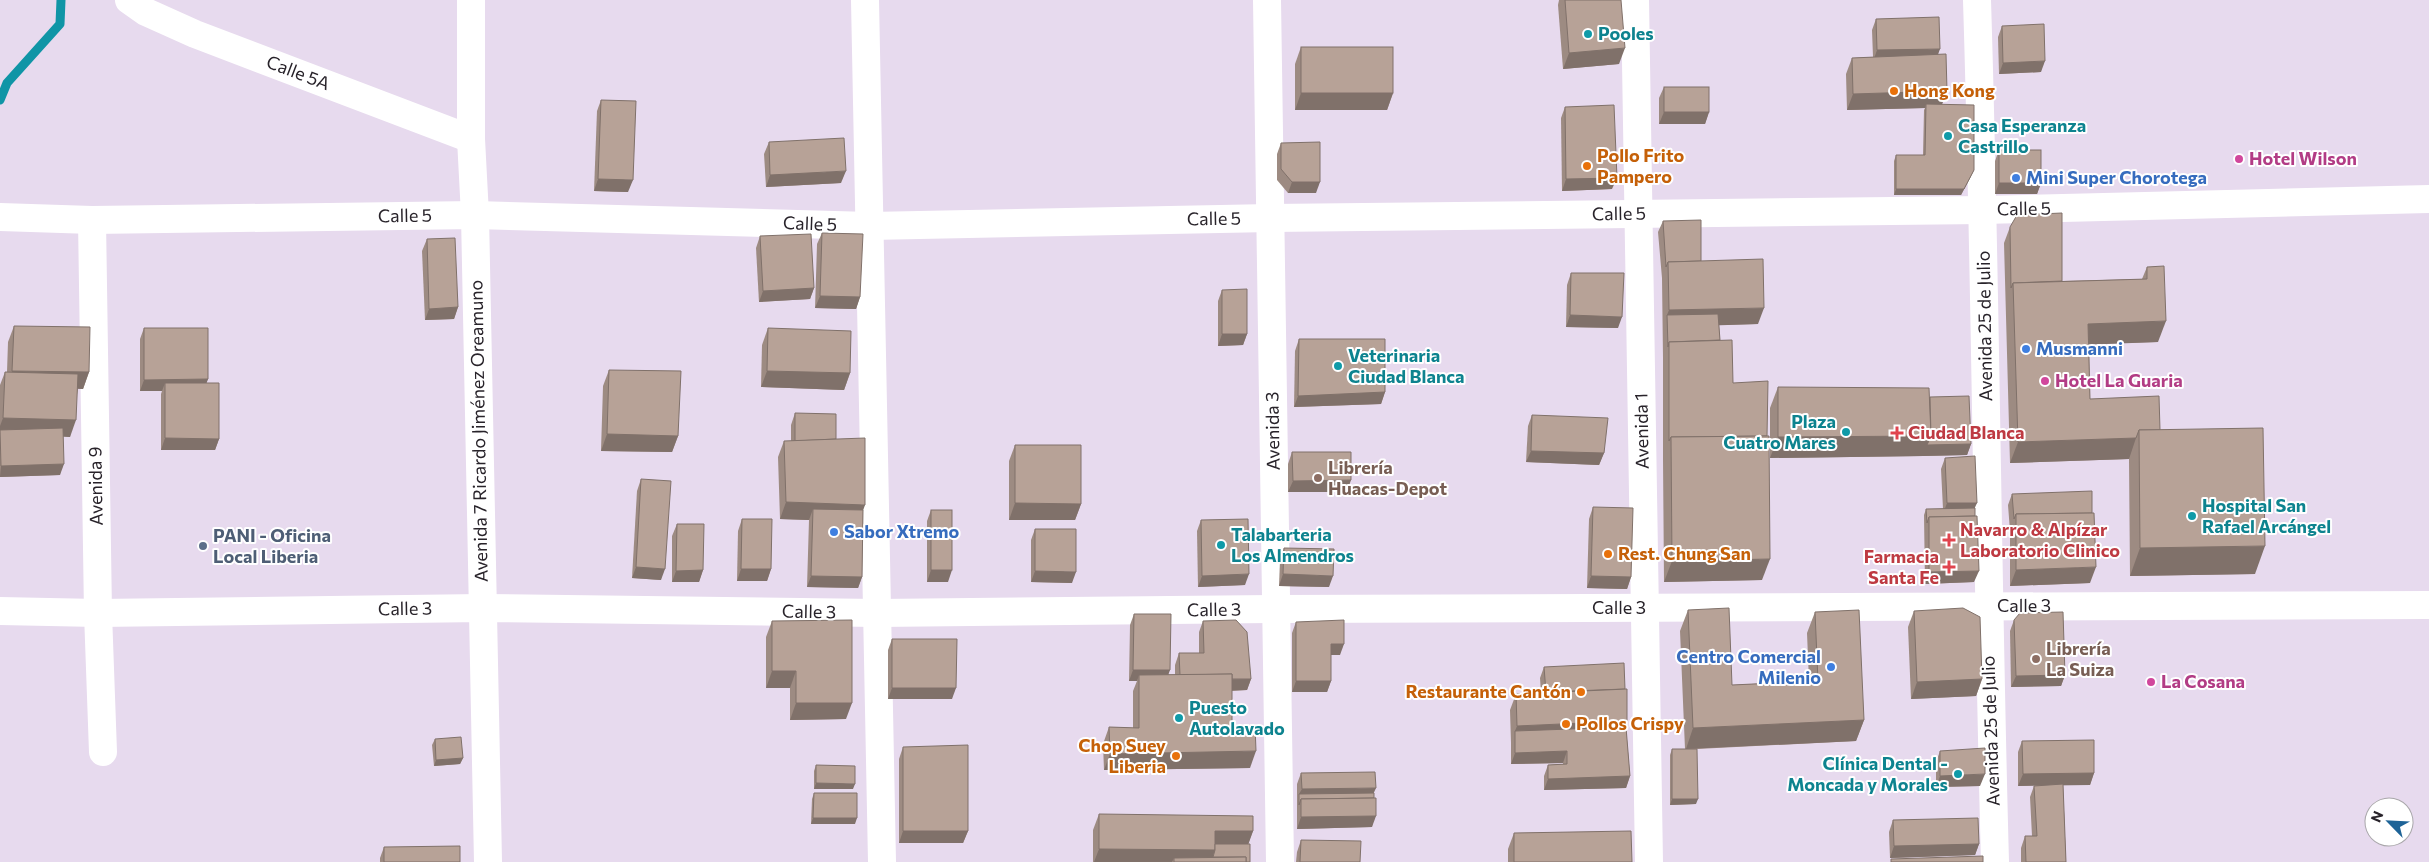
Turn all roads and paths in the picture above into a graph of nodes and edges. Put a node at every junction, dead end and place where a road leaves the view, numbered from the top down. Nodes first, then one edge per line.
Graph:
1 (129, 0) edge
2 (471, 0) edge
3 (865, 0) edge
4 (1267, 0) edge
5 (1635, 0) edge
6 (1977, 0) edge
7 (471, 139) junction
8 (2429, 199) edge
9 (1983, 210) junction
10 (1638, 214) junction
11 (475, 215) junction
12 (0, 217) edge
13 (1271, 218) junction
14 (92, 220) junction
15 (870, 226) junction
16 (2429, 604) edge
17 (1988, 606) junction
18 (482, 608) junction
19 (1645, 608) junction
20 (1276, 609) junction
21 (0, 611) edge
22 (98, 613) junction
23 (878, 613) junction
24 (103, 752) dead end
25 (488, 862) edge
26 (882, 862) edge
27 (1280, 862) edge
28 (1649, 862) edge
29 (1995, 862) edge

1 - 7 street, Calle 5A
2 - 7 street, Avenida 7 Ricardo Jiménez Oreamuno
3 - 15 street
4 - 13 street, Avenida 3
5 - 10 street, Avenida 1
6 - 9 street, Avenida 25 de Julio
7 - 11 street, Avenida 7 Ricardo Jiménez Oreamuno
8 - 9 street, Calle 5
9 - 10 street, Calle 5
9 - 17 street, Avenida 25 de Julio
10 - 13 street, Calle 5
10 - 19 street, Avenida 1
11 - 14 street, Calle 5
11 - 15 street, Calle 5
11 - 18 street, Avenida 7 Ricardo Jiménez Oreamuno
12 - 14 street, Calle 5
13 - 15 street, Calle 5
13 - 20 street, Avenida 3
14 - 22 street, Avenida 9
15 - 23 street
16 - 17 street, Calle 3
17 - 19 street, Calle 3
17 - 29 street, Avenida 25 de Julio
18 - 22 street, Calle 3
18 - 23 street, Calle 3
18 - 25 street, Avenida 7 Ricardo Jiménez Oreamuno
19 - 20 street, Calle 3
19 - 28 street, Avenida 1
20 - 23 street, Calle 3
20 - 27 street, Avenida 3
21 - 22 street, Calle 3
22 - 24 street, Avenida 9
23 - 26 street

